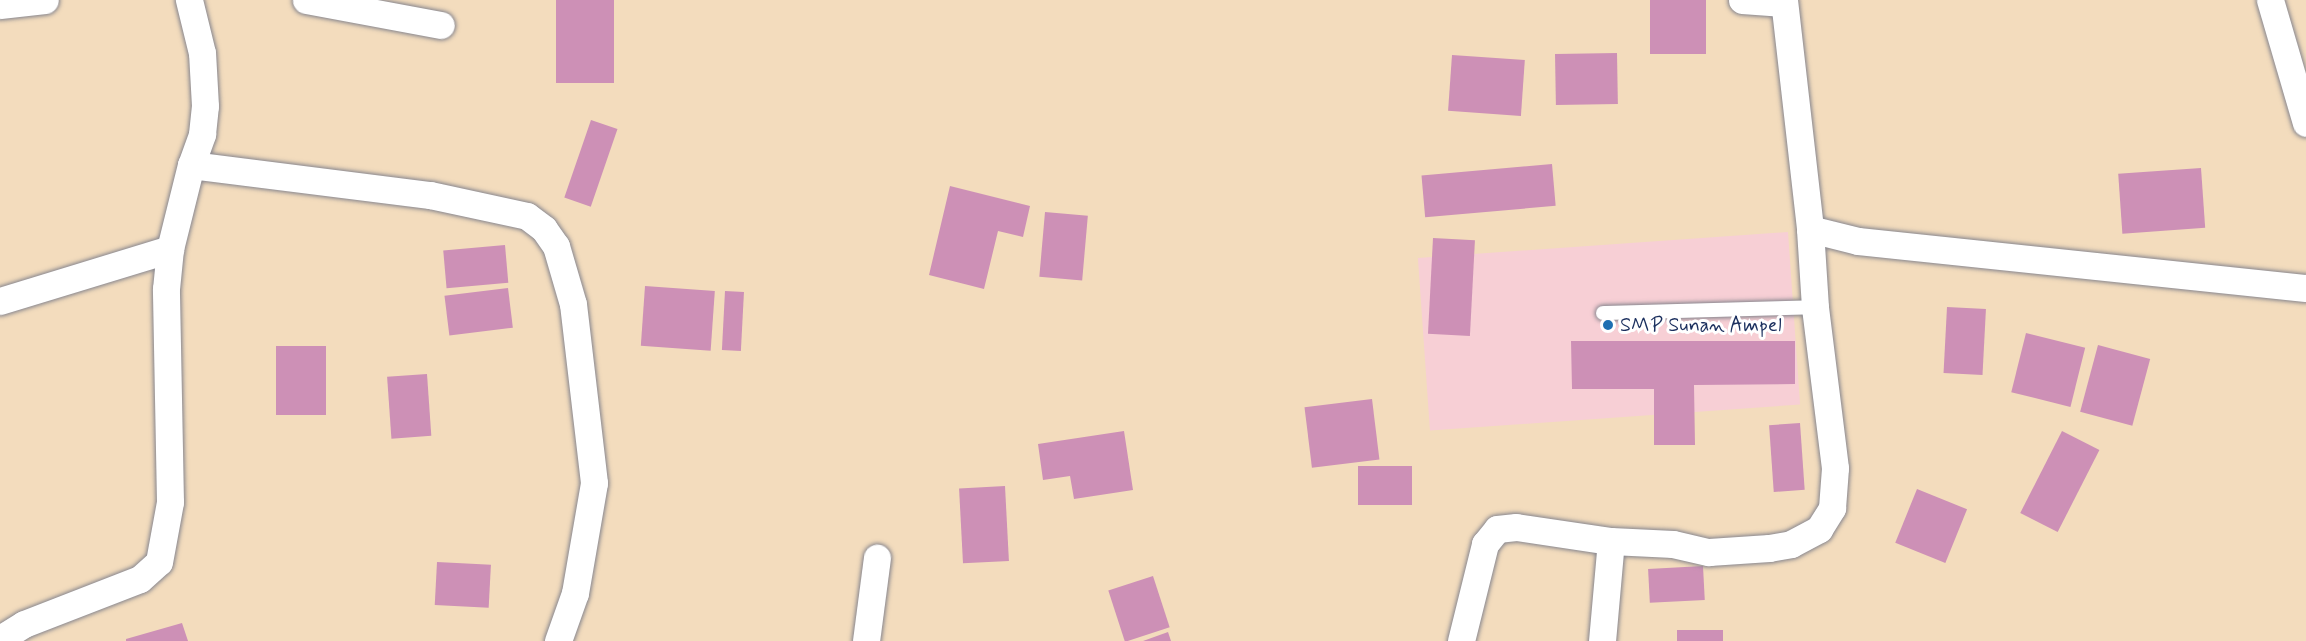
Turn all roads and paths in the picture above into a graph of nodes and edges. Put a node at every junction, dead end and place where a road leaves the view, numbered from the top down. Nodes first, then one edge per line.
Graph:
1 (45, 0) edge
2 (189, 0) edge
3 (306, 0) edge
4 (1742, 0) edge
5 (2270, 0) edge
6 (1784, 1) edge
7 (0, 5) edge
8 (441, 25) dead end
9 (2306, 123) edge
10 (190, 165) junction
11 (1810, 229) junction
12 (170, 249) junction
13 (2306, 288) edge
14 (0, 301) edge
15 (1815, 307) junction
16 (1603, 313) dead end
17 (1611, 541) junction
18 (877, 558) dead end
19 (0, 639) edge
20 (558, 641) edge
21 (866, 641) edge
22 (1461, 641) edge
23 (1602, 641) edge

1 - 7 street
2 - 10 street
3 - 8 street
4 - 6 street
5 - 9 street
6 - 11 street
10 - 12 street
10 - 20 street
11 - 13 street
11 - 15 street
12 - 14 street
12 - 19 street
15 - 16 lane
15 - 17 street
17 - 22 street
17 - 23 street
18 - 21 street

